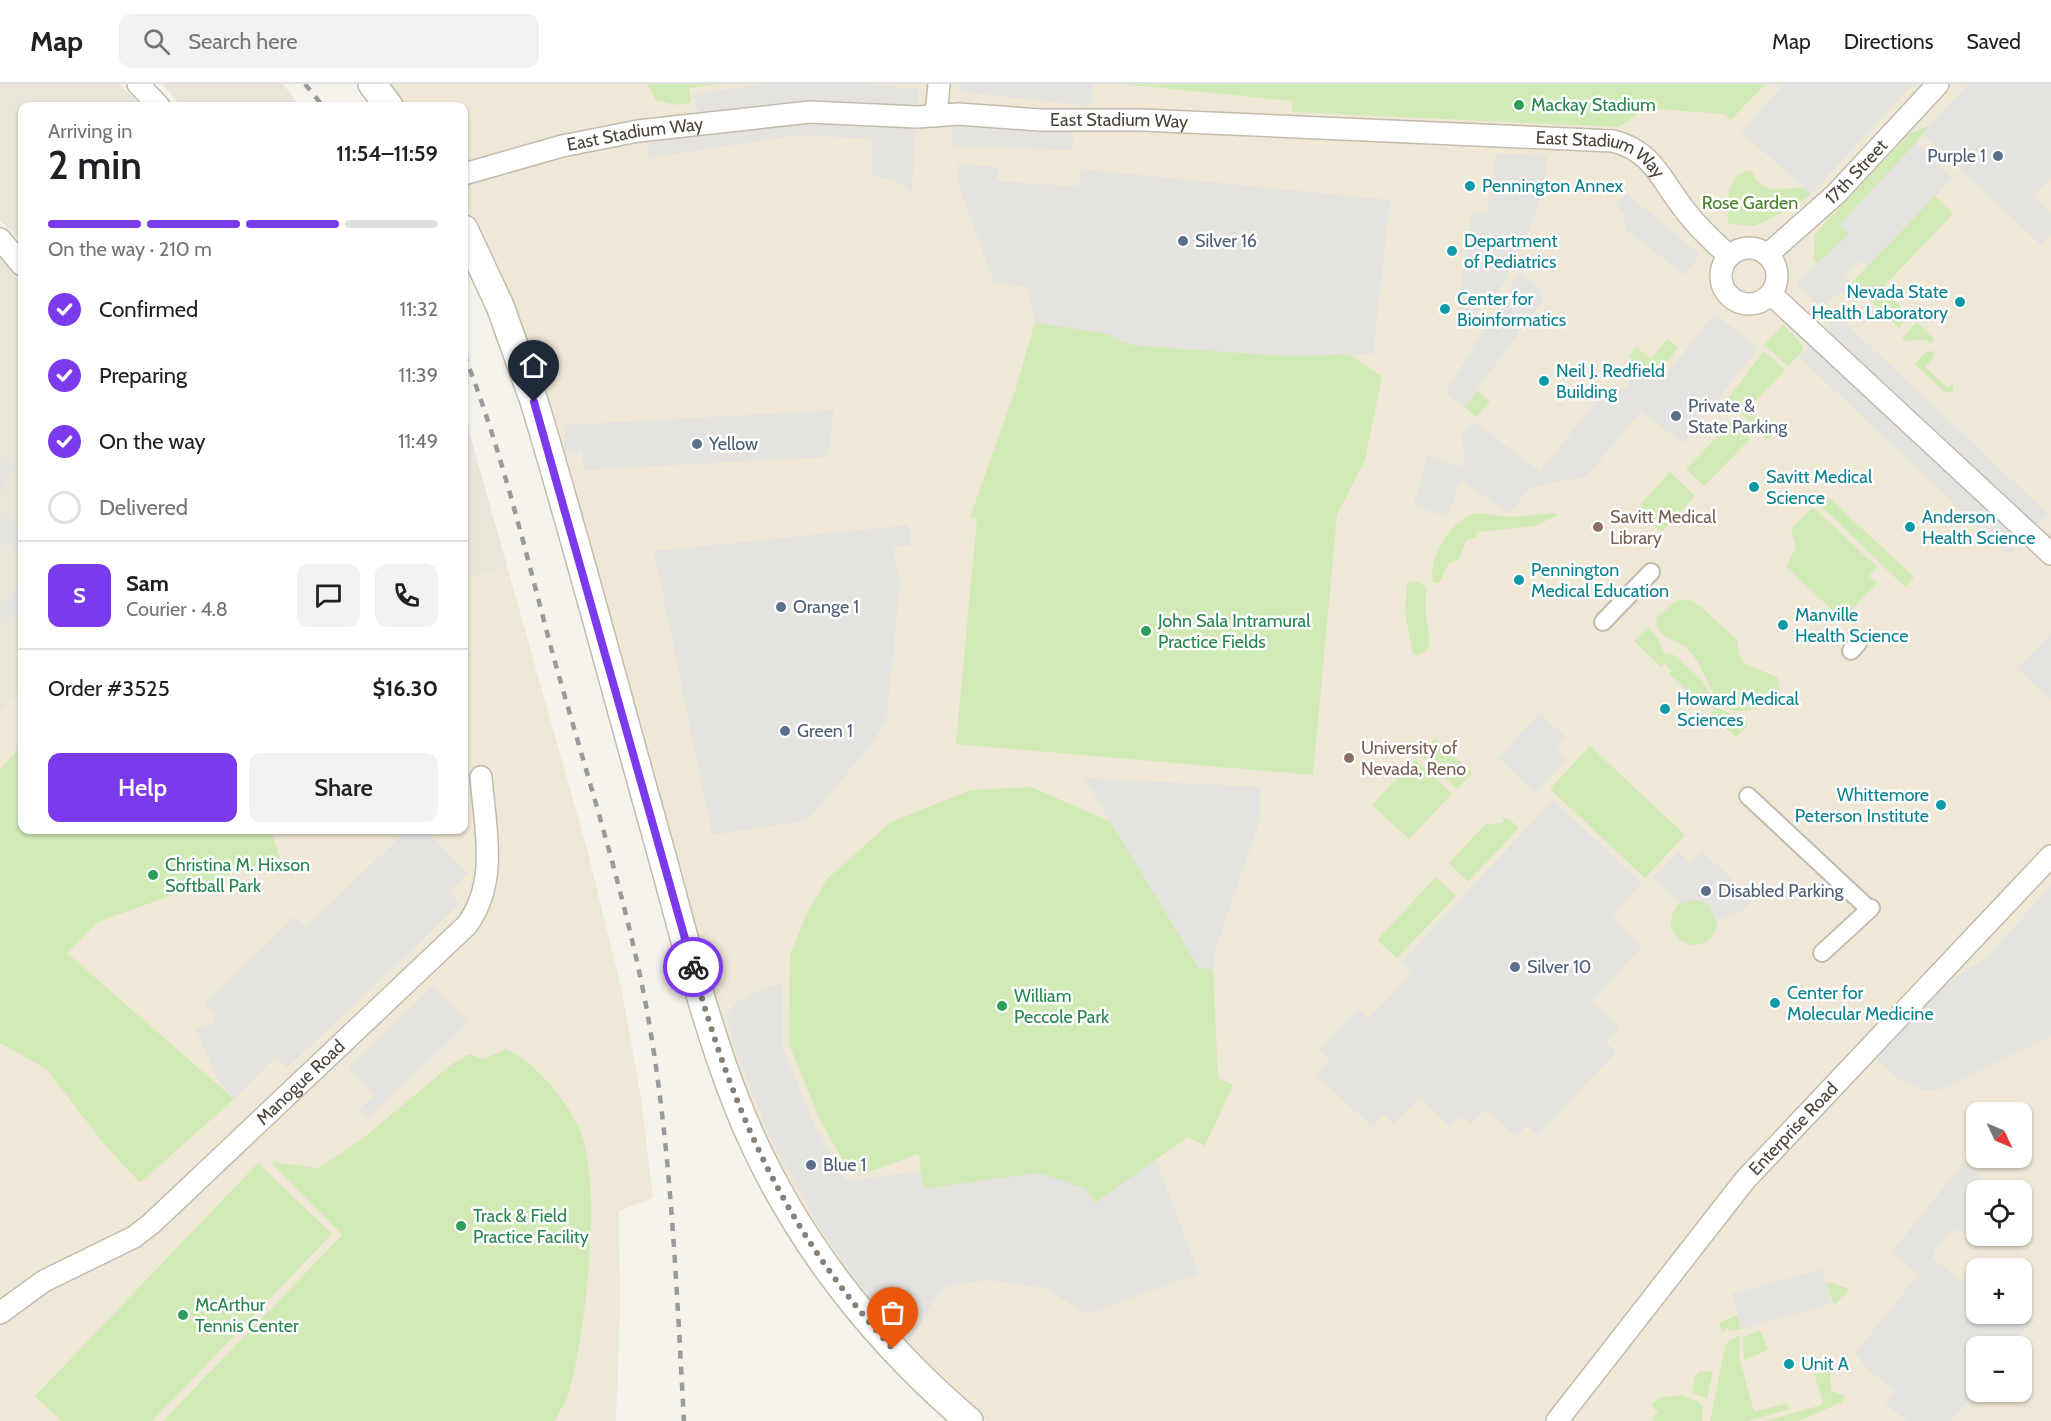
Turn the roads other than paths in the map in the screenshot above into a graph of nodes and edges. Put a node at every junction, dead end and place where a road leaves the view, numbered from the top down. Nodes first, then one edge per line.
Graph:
1 (138, 84) edge
2 (372, 84) edge
3 (939, 84) edge
4 (1938, 84) edge
5 (155, 102) edge
6 (386, 102) edge
7 (936, 116) junction
8 (468, 173) edge
9 (468, 238) edge
10 (0, 240) edge
11 (1767, 255) junction
12 (1729, 256) junction
13 (18, 260) edge
14 (1771, 294) junction
15 (2051, 554) edge
16 (1651, 572) dead end
17 (1603, 622) dead end
18 (481, 777) dead end
19 (1748, 796) dead end
20 (2051, 856) edge
21 (1822, 953) dead end
22 (0, 1313) edge
23 (969, 1421) edge
24 (1557, 1421) edge

1 - 5 street
2 - 6 street
3 - 7 street
4 - 11 street, 17th Street
7 - 8 street, East Stadium Way
7 - 12 street, East Stadium Way
9 - 23 street
10 - 13 street
11 - 12 street
11 - 14 street
12 - 14 street
14 - 15 street
16 - 17 street
18 - 22 street, Manogue Road
19 - 21 street
20 - 24 street, Enterprise Road

